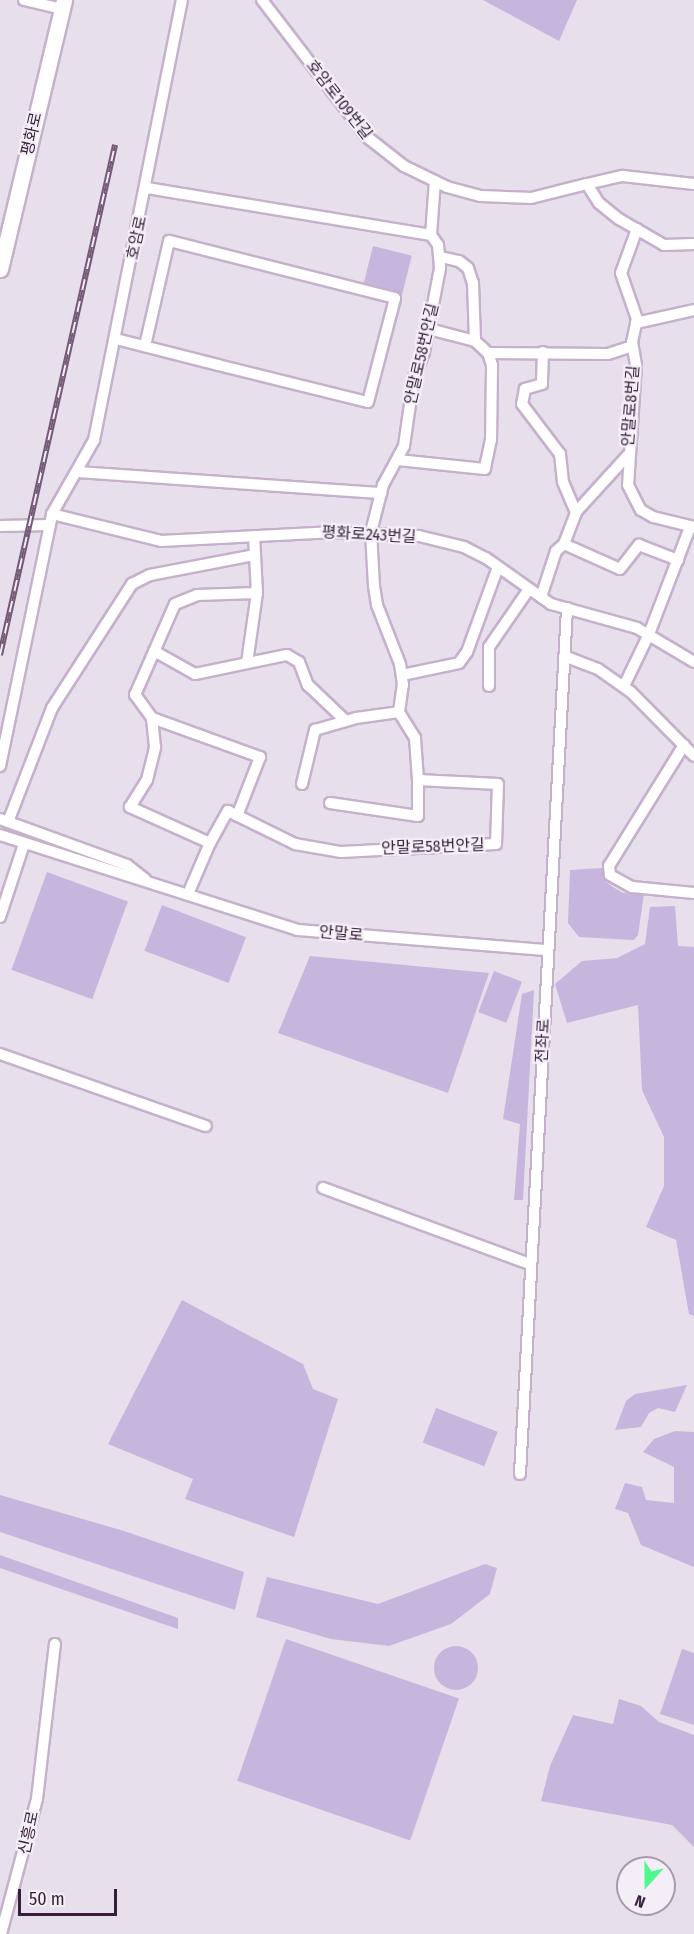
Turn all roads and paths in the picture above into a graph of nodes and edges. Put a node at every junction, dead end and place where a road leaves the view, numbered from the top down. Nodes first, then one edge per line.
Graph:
1 (24, 0) edge
2 (182, 0) edge
3 (262, 0) edge
4 (63, 5) edge
5 (435, 181) junction
6 (587, 184) junction
7 (694, 184) edge
8 (147, 188) junction
9 (637, 229) junction
10 (431, 235) junction
11 (694, 244) edge
12 (441, 258) junction
13 (0, 269) edge
14 (694, 310) edge
15 (636, 323) junction
16 (429, 329) junction
17 (116, 339) junction
18 (475, 341) junction
19 (145, 346) junction
20 (632, 346) junction
21 (543, 352) junction
22 (488, 353) junction
23 (628, 455) junction
24 (398, 460) junction
25 (79, 472) junction
26 (381, 493) junction
27 (576, 512) junction
28 (51, 519) junction
29 (0, 526) edge
30 (692, 527) edge
31 (372, 532) junction
32 (254, 536) junction
33 (564, 544) junction
34 (255, 555) junction
35 (678, 560) junction
36 (498, 567) junction
37 (529, 589) junction
38 (257, 593) junction
39 (541, 597) junction
40 (567, 608) junction
41 (649, 634) junction
42 (154, 651) junction
43 (564, 656) junction
44 (694, 662) edge
45 (247, 663) junction
46 (402, 675) junction
47 (489, 686) dead end
48 (624, 686) junction
49 (399, 712) junction
50 (153, 718) junction
51 (346, 721) junction
52 (684, 745) junction
53 (694, 756) edge
54 (0, 766) edge
55 (418, 780) junction
56 (302, 784) dead end
57 (330, 803) dead end
58 (237, 816) junction
59 (4, 820) edge
60 (0, 835) edge
61 (210, 843) junction
62 (24, 844) junction
63 (145, 879) junction
64 (694, 892) edge
65 (188, 894) junction
66 (0, 917) edge
67 (546, 950) junction
68 (0, 1053) edge
69 (206, 1126) dead end
70 (323, 1188) dead end
71 (530, 1264) junction
72 (520, 1474) dead end
73 (55, 1644) dead end
74 (1, 1934) edge

1 - 4 street
2 - 8 street, 호암로
3 - 5 street, 호암로109번길
4 - 13 main road, 평화로
5 - 6 street, 호암로109번길
5 - 10 street
6 - 7 street, 호암로109번길
6 - 9 street
8 - 10 street
8 - 17 street, 호암로
9 - 11 street
9 - 15 street, 안말로8번길
10 - 12 street
12 - 16 street, 안말로58번안길
12 - 18 street
14 - 15 street
15 - 20 street, 안말로8번길
16 - 18 street
16 - 24 street, 안말로58번안길
17 - 19 street
17 - 25 street, 호암로
18 - 22 street
19 - 19 street
20 - 21 street
20 - 23 street, 안말로8번길
21 - 22 street
21 - 27 street
22 - 24 street
23 - 27 street, 안말로8번길
23 - 30 street
24 - 26 street, 안말로58번안길
25 - 26 street
25 - 28 street, 호암로
26 - 31 street, 안말로58번안길
27 - 33 street, 안말로8번길
28 - 29 street, 평화로243번길
28 - 32 street, 평화로243번길
28 - 54 street, 호암로
30 - 35 street
31 - 32 street, 평화로243번길
31 - 36 street, 평화로243번길
31 - 46 street, 안말로58번안길
32 - 34 street
33 - 35 street
33 - 39 street, 안말로8번길
34 - 38 street
34 - 59 street
35 - 41 street
36 - 37 street, 평화로243번길
36 - 46 street
37 - 39 street, 평화로243번길
37 - 47 street
38 - 42 street
38 - 45 street
39 - 40 street, 평화로243번길
40 - 41 street, 평화로243번길
40 - 43 street, 전좌로
41 - 44 street, 평화로243번길
41 - 48 street
42 - 45 street
42 - 50 street
43 - 48 street
43 - 67 street, 전좌로
45 - 51 street
46 - 49 street, 안말로58번안길
48 - 52 street
49 - 51 street
49 - 55 street
50 - 58 street
50 - 61 street
51 - 56 street
52 - 53 street
52 - 64 street
55 - 57 street
55 - 58 street, 안말로58번안길
58 - 61 street
59 - 63 street, 안말로
60 - 62 street, 안말로
61 - 65 street
62 - 63 street, 안말로
62 - 66 street
63 - 65 street, 안말로
65 - 67 street, 안말로
67 - 71 street, 전좌로
68 - 69 street
70 - 71 street
71 - 72 street, 전좌로
73 - 74 street, 신흥로

